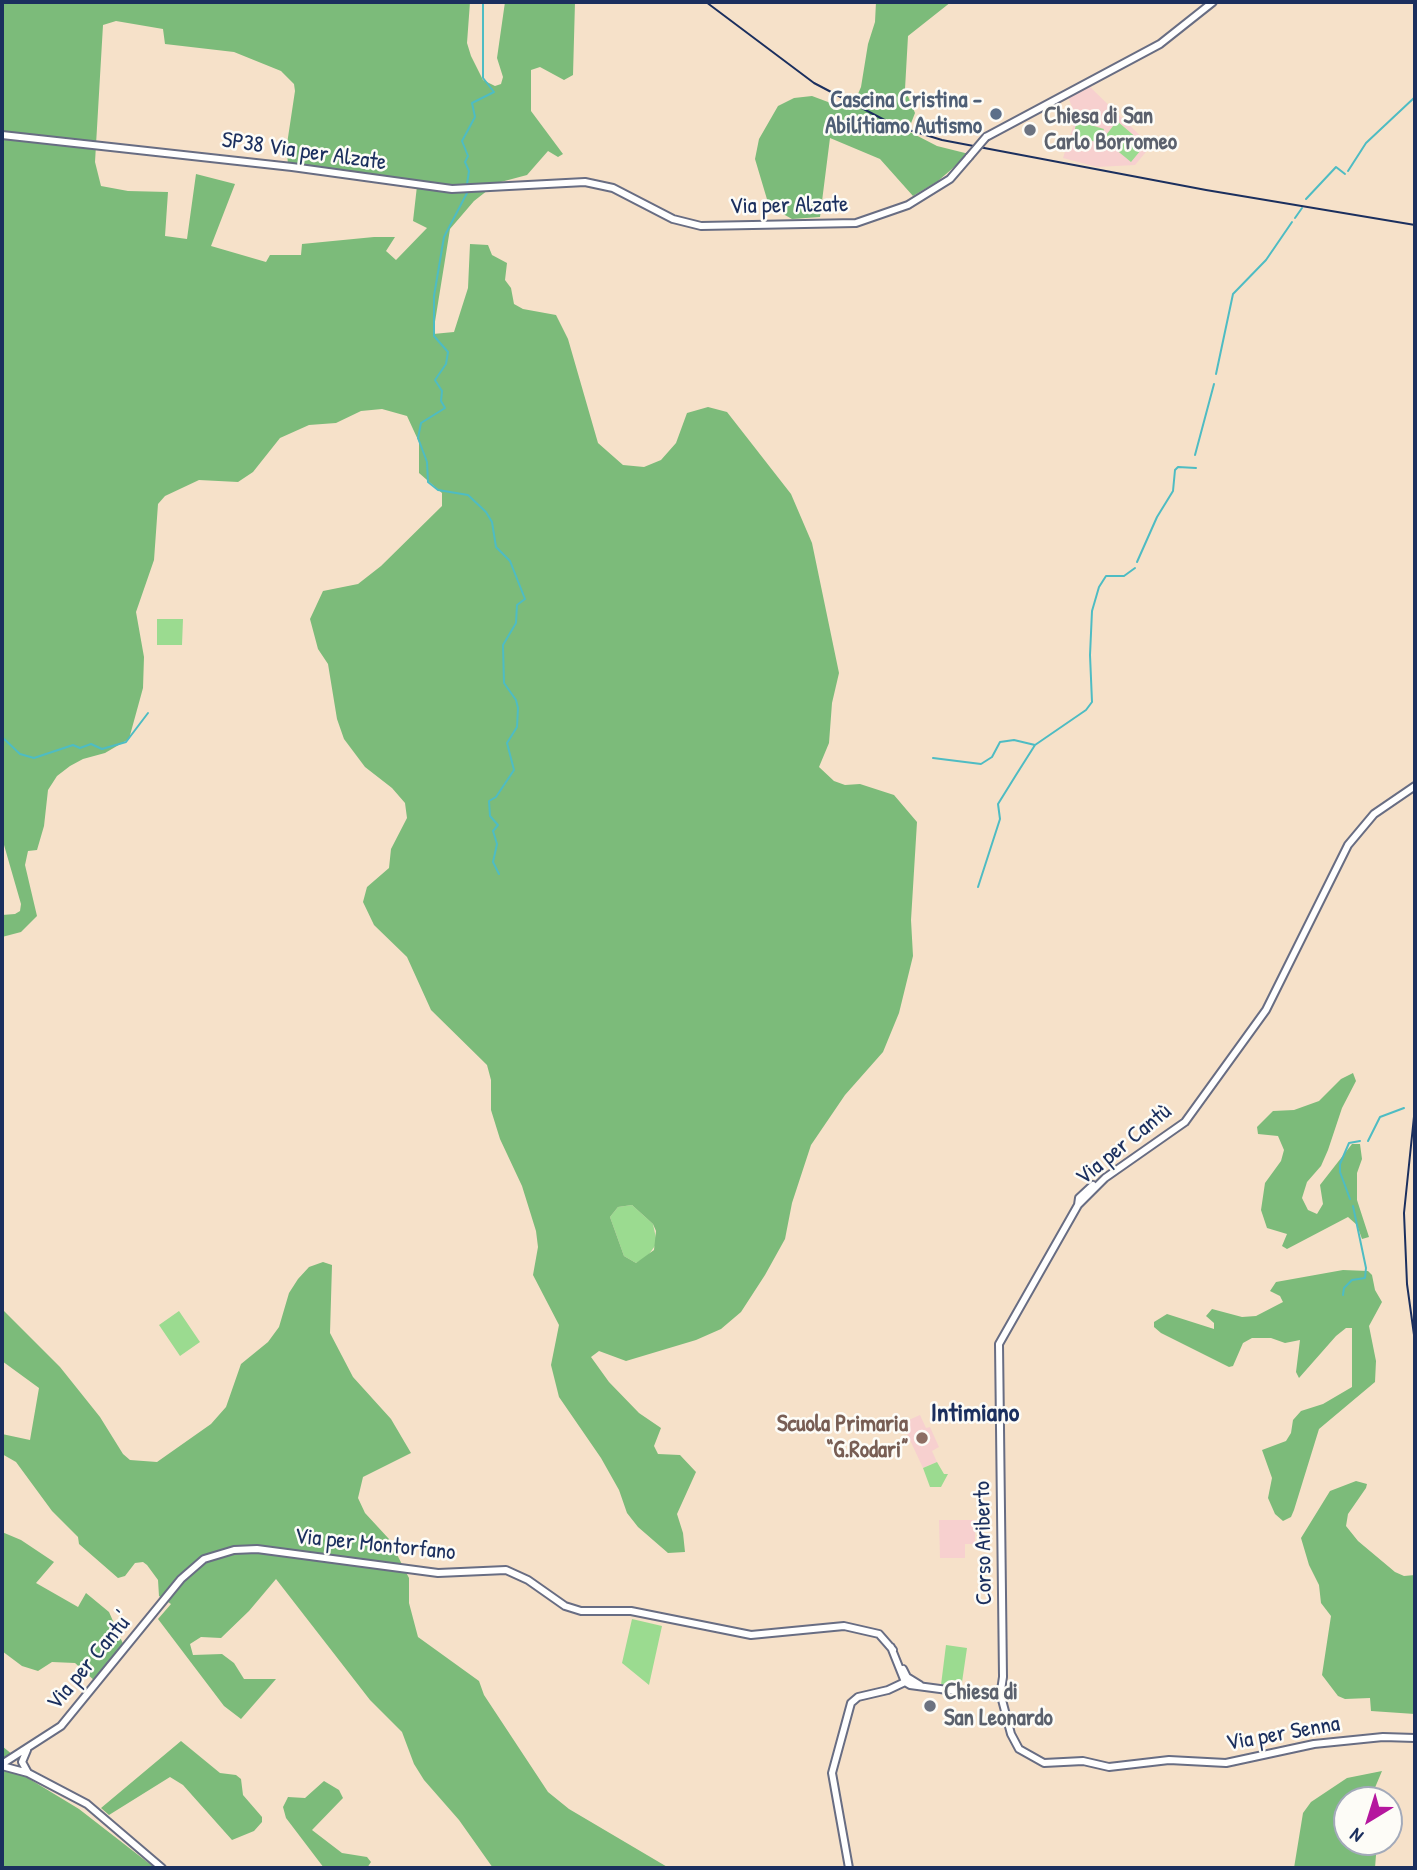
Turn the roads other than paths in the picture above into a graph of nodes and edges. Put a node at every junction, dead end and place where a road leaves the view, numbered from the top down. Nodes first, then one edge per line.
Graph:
1 (1213, 2) edge
2 (2, 135) edge
3 (601, 184) joint
4 (1415, 786) edge
5 (999, 1403) joint
6 (165, 1600) joint
7 (891, 1647) junction
8 (905, 1682) junction
9 (926, 1687) junction
10 (996, 1694) junction
11 (1415, 1738) edge
12 (27, 1749) junction
13 (14, 1756) junction
14 (2, 1765) edge
15 (16, 1768) junction
16 (28, 1773) junction
17 (162, 1868) edge
18 (849, 1868) edge

1 - 3 street, Via per Alzate, bridge
2 - 3 street, SP38 Via per Alzate
4 - 5 street, Via per Cantù
5 - 10 street, Corso Ariberto
6 - 7 street, Via per Montorfano
6 - 12 street, Via per Cantu'
7 - 8 street
7 - 9 street
8 - 9 street
8 - 18 street
9 - 10 street
10 - 11 street, Via per Senna
12 - 13 street, Via per Cantu'
12 - 16 street
13 - 14 street, Via per Cantu'
13 - 15 street
13 - 16 street
14 - 15 street
15 - 16 street
16 - 17 street

